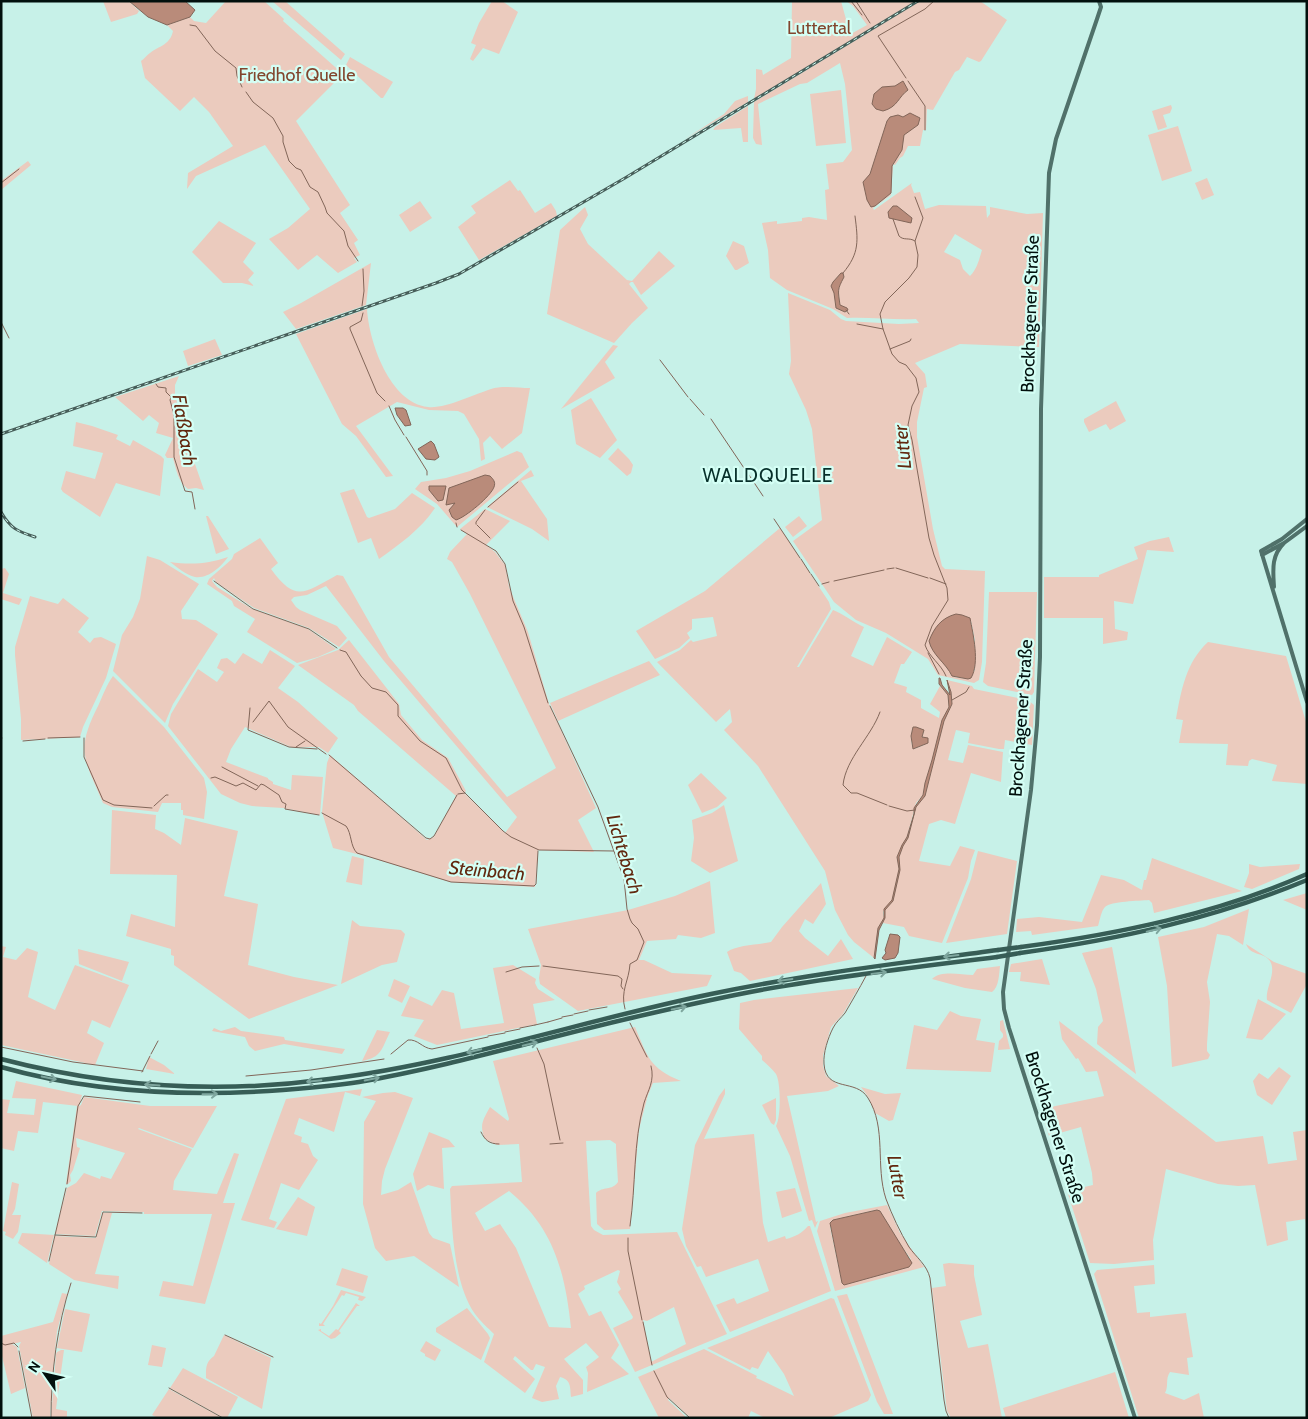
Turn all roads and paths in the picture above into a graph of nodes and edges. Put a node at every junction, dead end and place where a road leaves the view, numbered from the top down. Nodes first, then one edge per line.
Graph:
1 (1099, 1) edge
2 (1307, 518) edge
3 (1307, 526) edge
4 (1284, 544) junction
5 (1262, 553) junction
6 (1275, 596) junction
7 (1307, 702) edge
8 (1307, 874) edge
9 (1307, 880) edge
10 (631, 1015) junction
11 (624, 1017) junction
12 (1, 1059) edge
13 (1, 1067) edge
14 (1135, 1418) edge

1 - 14 main road, Brockhagener Straße
2 - 5 main road
3 - 4 main road
4 - 5 main road
4 - 6 main road
5 - 6 main road
6 - 7 main road
8 -> 10 highway, bridge
10 -> 9 highway, bridge
10 - 11 highway
11 -> 12 highway
13 -> 11 highway

